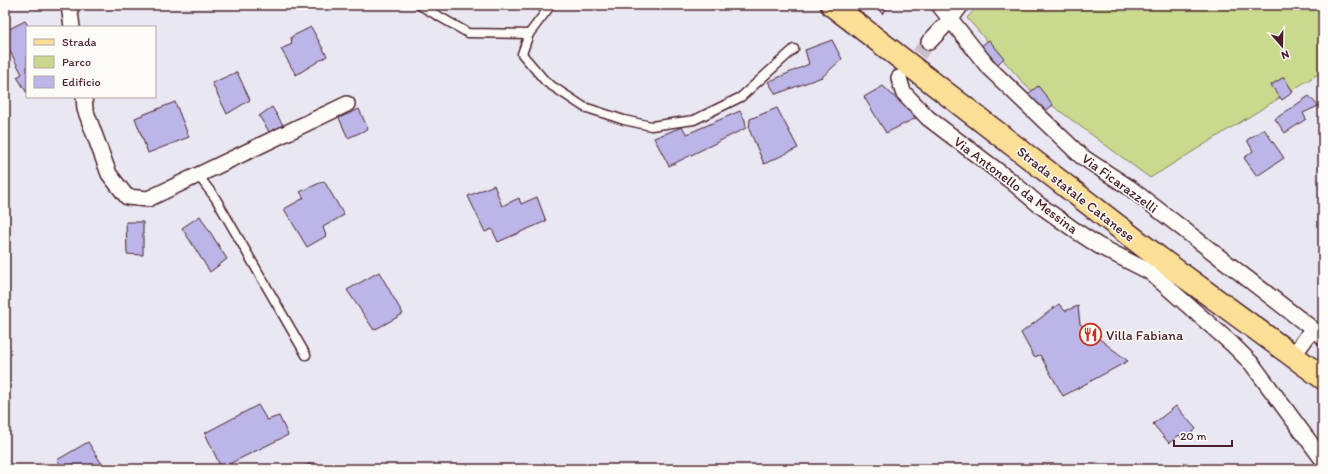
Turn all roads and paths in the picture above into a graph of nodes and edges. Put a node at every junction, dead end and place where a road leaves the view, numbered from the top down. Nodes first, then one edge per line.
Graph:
1 (69, 5) edge
2 (551, 5) edge
3 (832, 5) edge
4 (939, 5) edge
5 (961, 5) edge
6 (421, 6) edge
7 (950, 20) junction
8 (72, 26) edge
9 (530, 34) junction
10 (929, 42) tunnel mouth
11 (794, 49) dead end
12 (899, 78) dead end
13 (84, 98) edge
14 (347, 104) dead end
15 (198, 174) junction
16 (1318, 333) edge
17 (306, 355) dead end
18 (1294, 356) junction
19 (1323, 378) edge
20 (1323, 460) edge

1 - 8 street
2 - 9 lane
3 - 18 main road, Strada statale Catanese
4 - 7 street, Via Ficarazzelli
5 - 7 street
6 - 9 lane
7 - 10 street
7 - 16 street, Via Ficarazzelli
9 - 11 lane
12 - 20 street, Via Antonello da Messina
13 - 15 street
14 - 15 street
15 - 17 lane
16 - 18 street
18 - 19 main road, Strada statale Catanese

